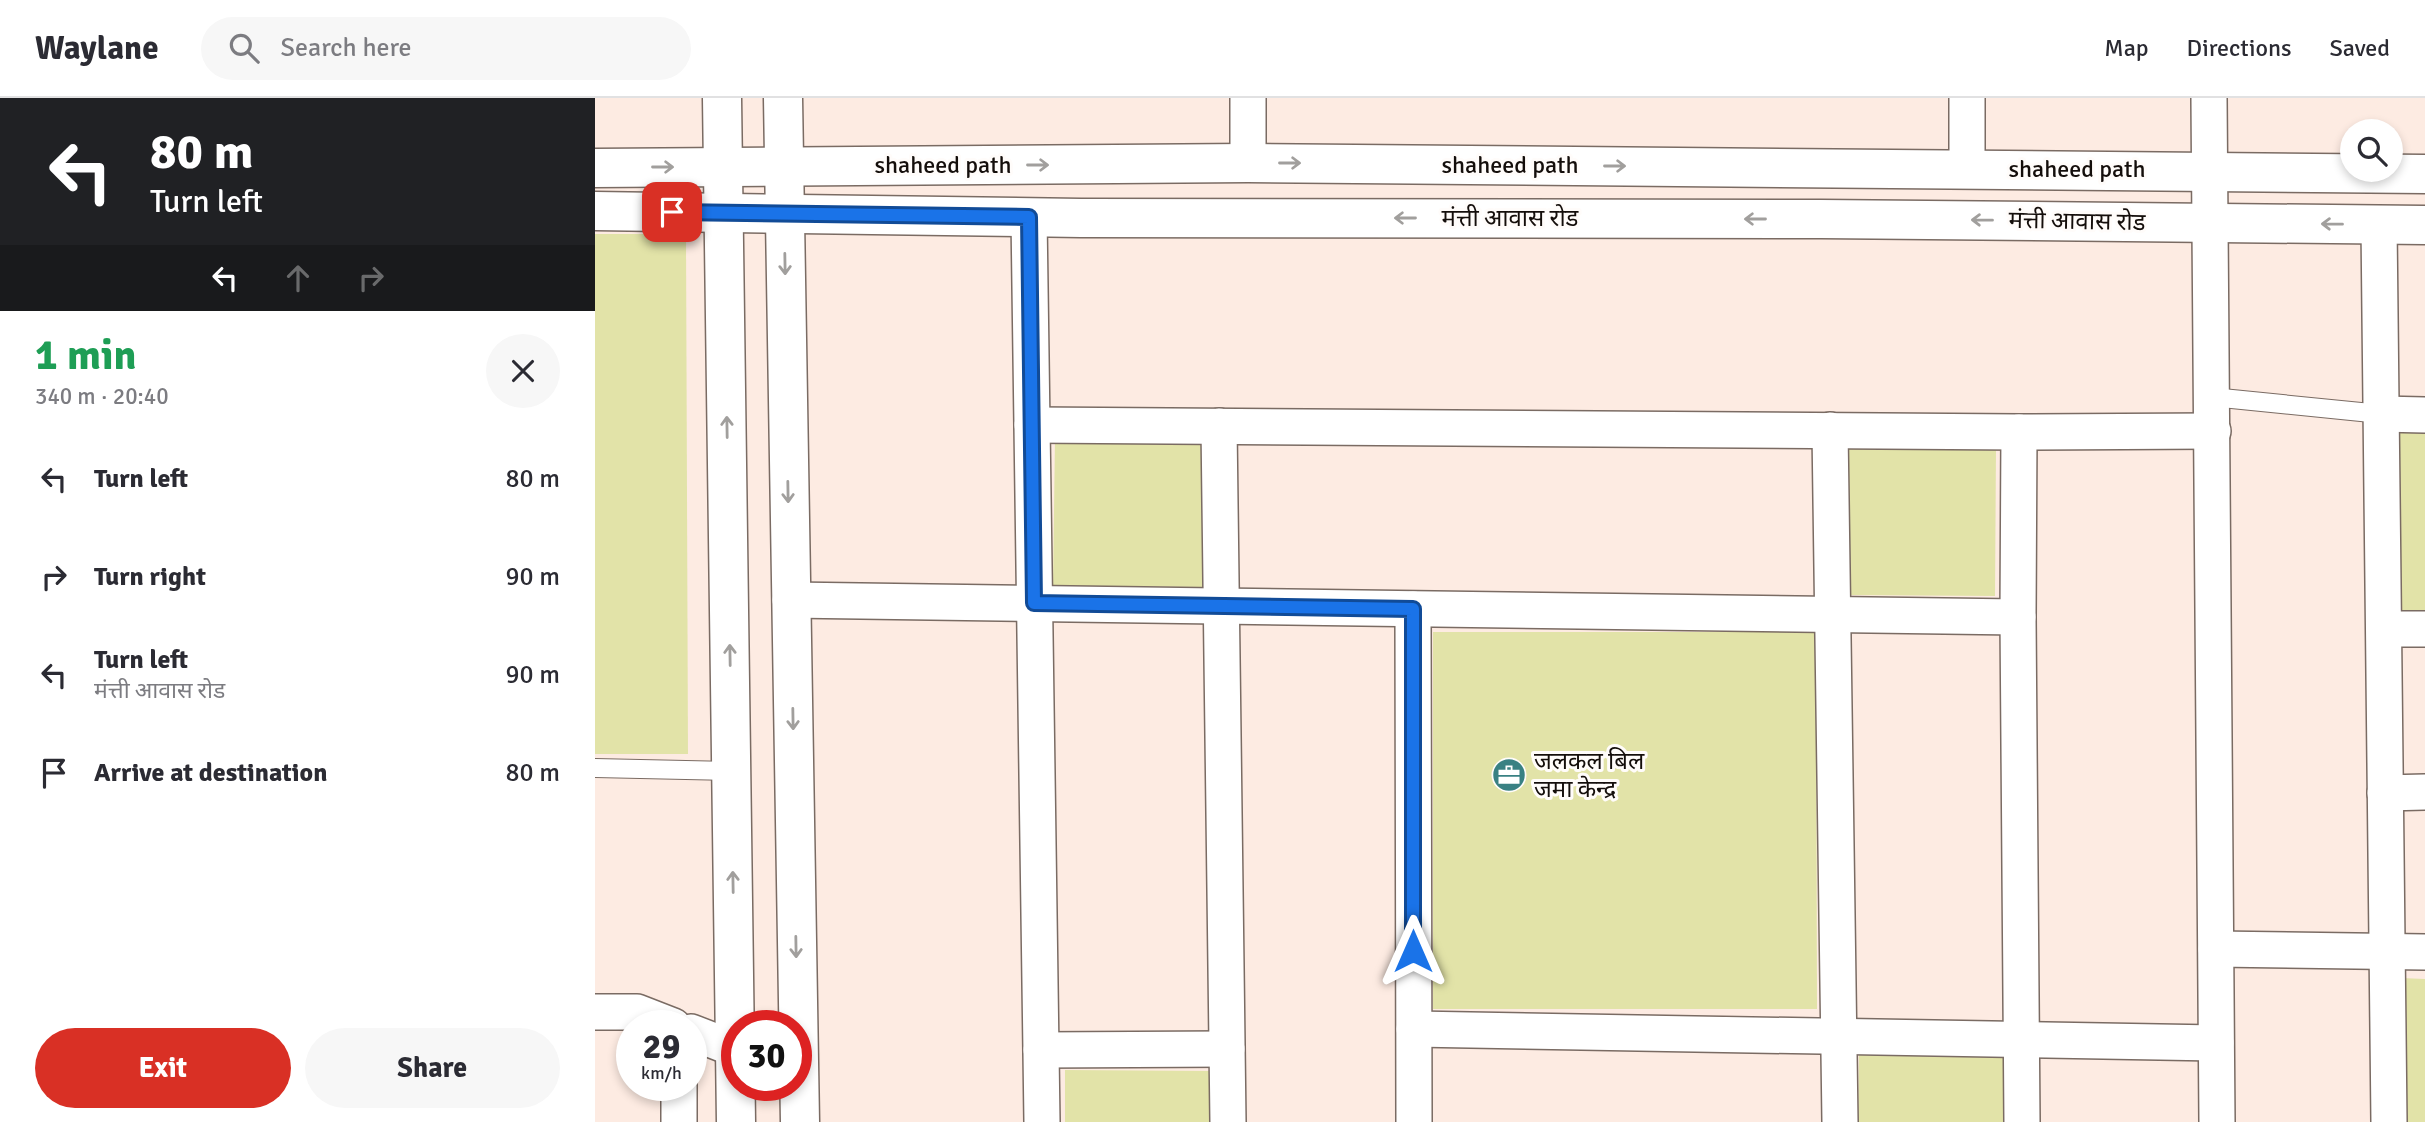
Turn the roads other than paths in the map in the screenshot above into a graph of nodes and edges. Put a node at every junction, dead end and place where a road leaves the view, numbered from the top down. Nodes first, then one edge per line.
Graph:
1 (722, 98) edge
2 (783, 98) edge
3 (1248, 98) edge
4 (1967, 98) edge
5 (2209, 98) edge
6 (1248, 163) junction
7 (784, 166) junction
8 (723, 167) junction
9 (595, 168) edge
10 (1967, 168) junction
11 (2210, 170) junction
12 (2425, 174) edge
13 (595, 211) edge
14 (724, 213) junction
15 (784, 214) junction
16 (1029, 217) junction
17 (2211, 223) junction
18 (2379, 225) junction
19 (2425, 225) edge
20 (2212, 414) junction
21 (2381, 414) junction
22 (2425, 415) edge
23 (1032, 425) junction
24 (1219, 426) junction
25 (1830, 430) junction
26 (2019, 432) junction
27 (790, 600) junction
28 (1034, 603) junction
29 (1221, 606) junction
30 (1413, 609) junction
31 (1833, 614) junction
32 (2018, 617) junction
33 (2384, 629) junction
34 (2425, 629) edge
35 (595, 768) edge
36 (731, 771) junction
37 (2425, 792) edge
38 (2385, 793) junction
39 (2216, 949) junction
40 (2387, 951) junction
41 (2425, 952) edge
42 (734, 1010) edge
43 (595, 1012) edge
44 (616, 1012) edge
45 (1414, 1029) junction
46 (1839, 1037) junction
47 (2022, 1039) junction
48 (2216, 1043) junction
49 (1227, 1049) junction
50 (1041, 1050) junction
51 (679, 1101) edge
52 (736, 1101) edge
53 (679, 1122) edge
54 (736, 1122) edge
55 (800, 1122) edge
56 (1042, 1122) edge
57 (1228, 1122) edge
58 (1414, 1122) edge
59 (1840, 1122) edge
60 (2022, 1122) edge
61 (2217, 1122) edge
62 (2389, 1122) edge

1 - 8 street
2 - 7 street
3 - 6 street
4 - 10 street
5 - 11 street
7 -> 6 street, shaheed path
6 -> 10 street, shaheed path
7 - 8 street, shaheed path
7 - 15 street
9 -> 8 street, shaheed path
8 - 14 street
10 - 11 street, shaheed path
11 - 12 street, shaheed path
11 - 17 street
13 - 14 street, मंत्ती आवास रोड
14 - 15 street, मंत्ती आवास रोड
36 -> 14 street
15 - 16 street, मंत्ती आवास रोड
15 -> 27 street
17 -> 16 street, मंत्ती आवास रोड
16 - 23 street
18 -> 17 street, मंत्ती आवास रोड
17 - 20 street
18 - 19 street, मंत्ती आवास रोड
18 - 21 street
20 - 21 lane
20 - 26 street
20 - 39 street
21 - 22 street
21 - 33 street
23 - 24 street
23 - 28 street
24 - 25 street
24 - 29 street
25 - 26 street
25 - 31 street
26 - 32 street
27 - 28 street
27 -> 55 street
28 - 29 street
28 - 50 street
29 - 30 street
29 - 49 street
30 - 31 street
30 - 45 street
31 - 32 street
31 - 46 street
32 - 47 street
33 - 34 street
33 - 38 street
35 - 36 lane
42 -> 36 street
37 - 38 street
38 - 40 street
39 - 40 street
39 - 48 street
40 - 41 street
40 - 62 street
43 - 44 street
45 - 46 street
45 - 58 street
46 - 47 street
46 - 59 street
47 - 48 street
47 - 60 street
48 - 61 street
49 - 50 street
49 - 57 street
50 - 56 street
51 - 53 street
52 - 54 street

